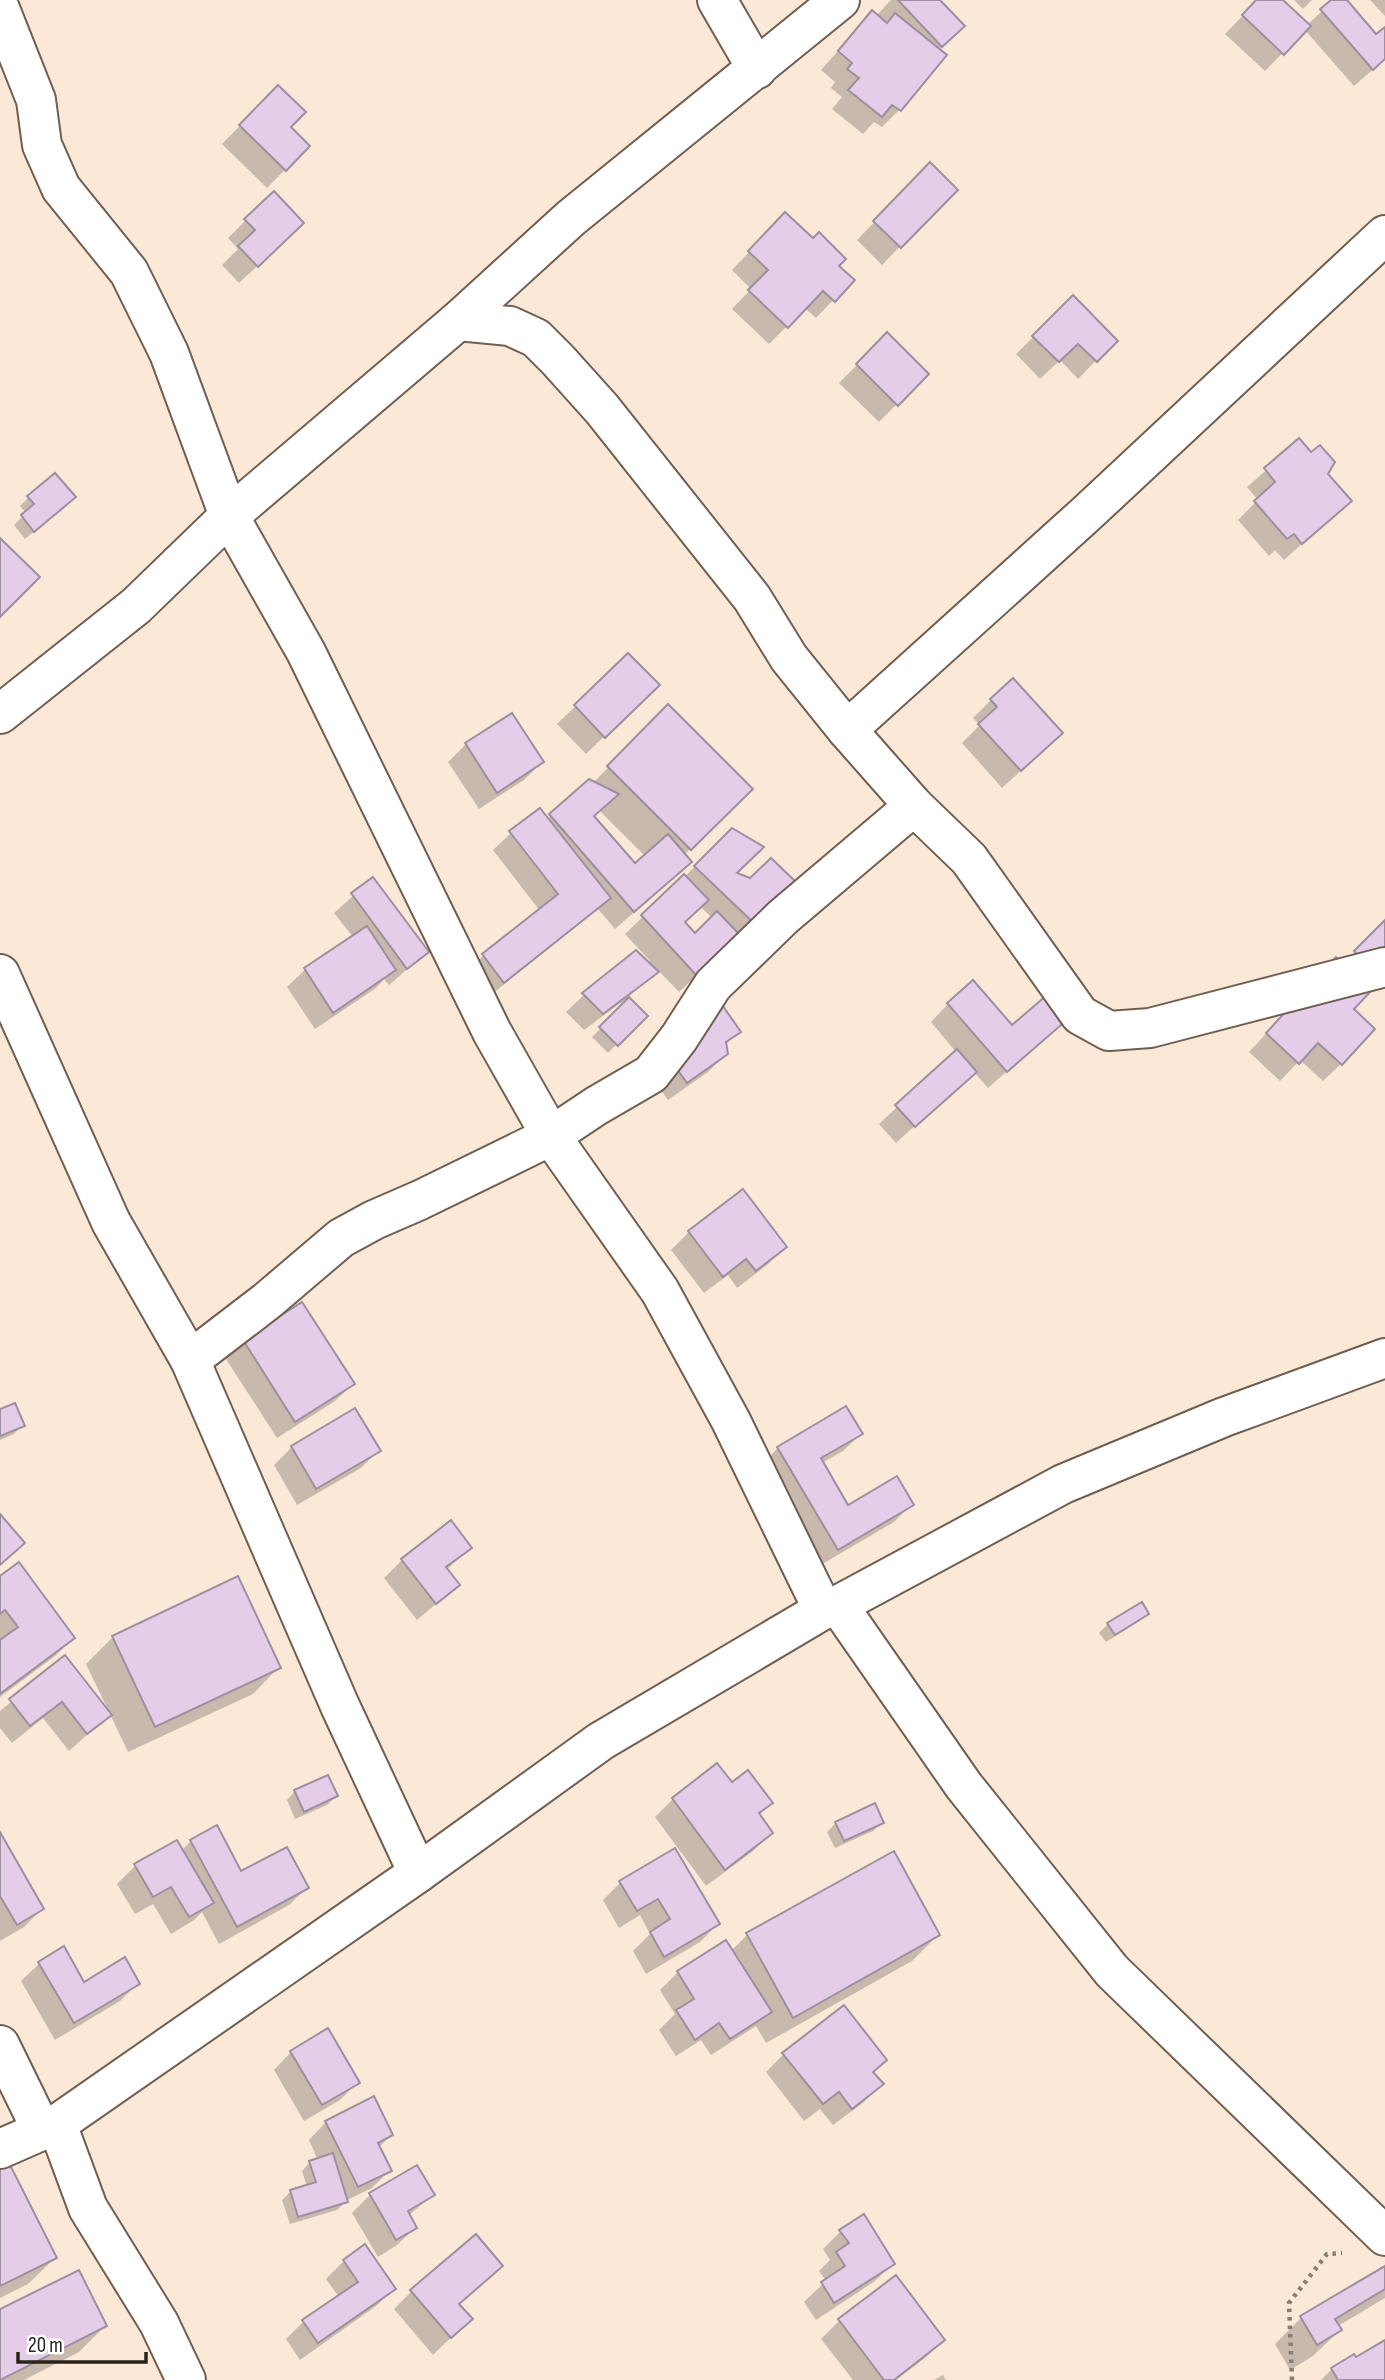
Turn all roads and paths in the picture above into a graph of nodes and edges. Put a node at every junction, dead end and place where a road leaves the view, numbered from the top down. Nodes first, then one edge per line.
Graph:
1 (717, 0) edge
2 (840, 0) edge
3 (0, 9) edge
4 (757, 69) junction
5 (1385, 235) edge
6 (458, 321) junction
7 (229, 516) junction
8 (0, 714) edge
9 (847, 730) junction
10 (914, 806) junction
11 (1385, 967) edge
12 (0, 974) edge
13 (551, 1136) junction
14 (1385, 1358) edge
15 (190, 1360) junction
16 (831, 1608) junction
17 (418, 1873) junction
18 (0, 2045) edge
19 (49, 2127) junction
20 (0, 2149) edge
21 (1385, 2236) edge
22 (1350, 2252) dead end
23 (186, 2380) edge
24 (1292, 2380) edge

1 - 4 street
2 - 4 street
3 - 7 street
4 - 6 street
5 - 9 street
6 - 7 street
6 - 9 street
7 - 8 street
7 - 13 street
9 - 10 street
10 - 11 street
10 - 13 street
12 - 15 street
13 - 15 street
13 - 16 street
14 - 16 street
15 - 17 street
16 - 17 street
16 - 21 street
17 - 19 street
18 - 19 street
19 - 20 street
19 - 23 street
22 - 24 path

